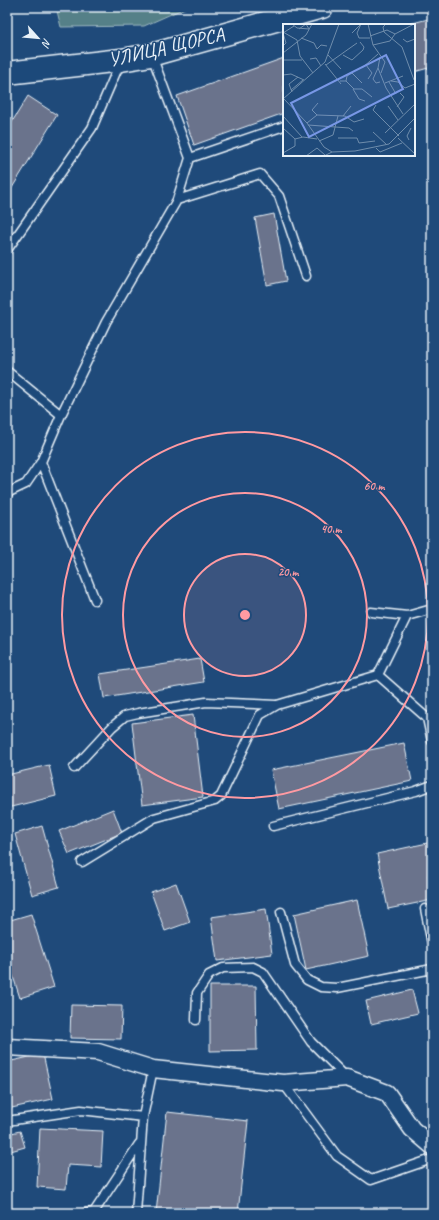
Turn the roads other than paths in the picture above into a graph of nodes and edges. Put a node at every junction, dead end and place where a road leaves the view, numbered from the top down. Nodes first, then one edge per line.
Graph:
1 (322, 7) edge
2 (151, 55) junction
3 (121, 60) junction
4 (7, 73) edge
5 (283, 126) edge
6 (190, 158) junction
7 (177, 200) junction
8 (7, 250) edge
9 (306, 276) dead end
10 (7, 371) edge
11 (61, 415) junction
12 (41, 462) junction
13 (7, 493) edge
14 (95, 600) dead end
15 (432, 609) edge
16 (371, 612) dead end
17 (407, 616) junction
18 (378, 675) junction
19 (277, 705) junction
20 (432, 741) edge
21 (74, 768) dead end
22 (432, 785) edge
23 (273, 826) dead end
24 (82, 862) dead end
25 (425, 909) dead end
26 (281, 912) dead end
27 (432, 944) edge
28 (432, 969) edge
29 (196, 1020) dead end
30 (7, 1047) edge
31 (153, 1069) junction
32 (347, 1078) junction
33 (283, 1083) junction
34 (143, 1117) junction
35 (7, 1121) edge
36 (140, 1142) junction
37 (432, 1146) edge
38 (432, 1159) edge
39 (86, 1213) edge
40 (136, 1213) edge

1 - 2 street, УЛИЦА ЩОРСА
2 - 3 street, УЛИЦА ЩОРСА
2 - 6 lane
3 - 4 street, УЛИЦА ЩОРСА
3 - 8 lane
5 - 6 lane
6 - 7 lane
7 - 9 lane
7 - 11 lane
10 - 11 lane
11 - 12 lane
12 - 13 lane
12 - 14 lane
15 - 17 lane
16 - 17 lane
17 - 18 lane
18 - 19 lane
18 - 20 lane
19 - 21 lane
19 - 24 lane
22 - 23 lane
25 - 27 lane
26 - 28 lane
29 - 32 lane
30 - 31 street
31 - 33 street
31 - 34 lane
32 - 33 street
32 - 37 street
33 - 38 lane
34 - 35 lane
34 - 36 lane
36 - 39 lane
36 - 40 lane

